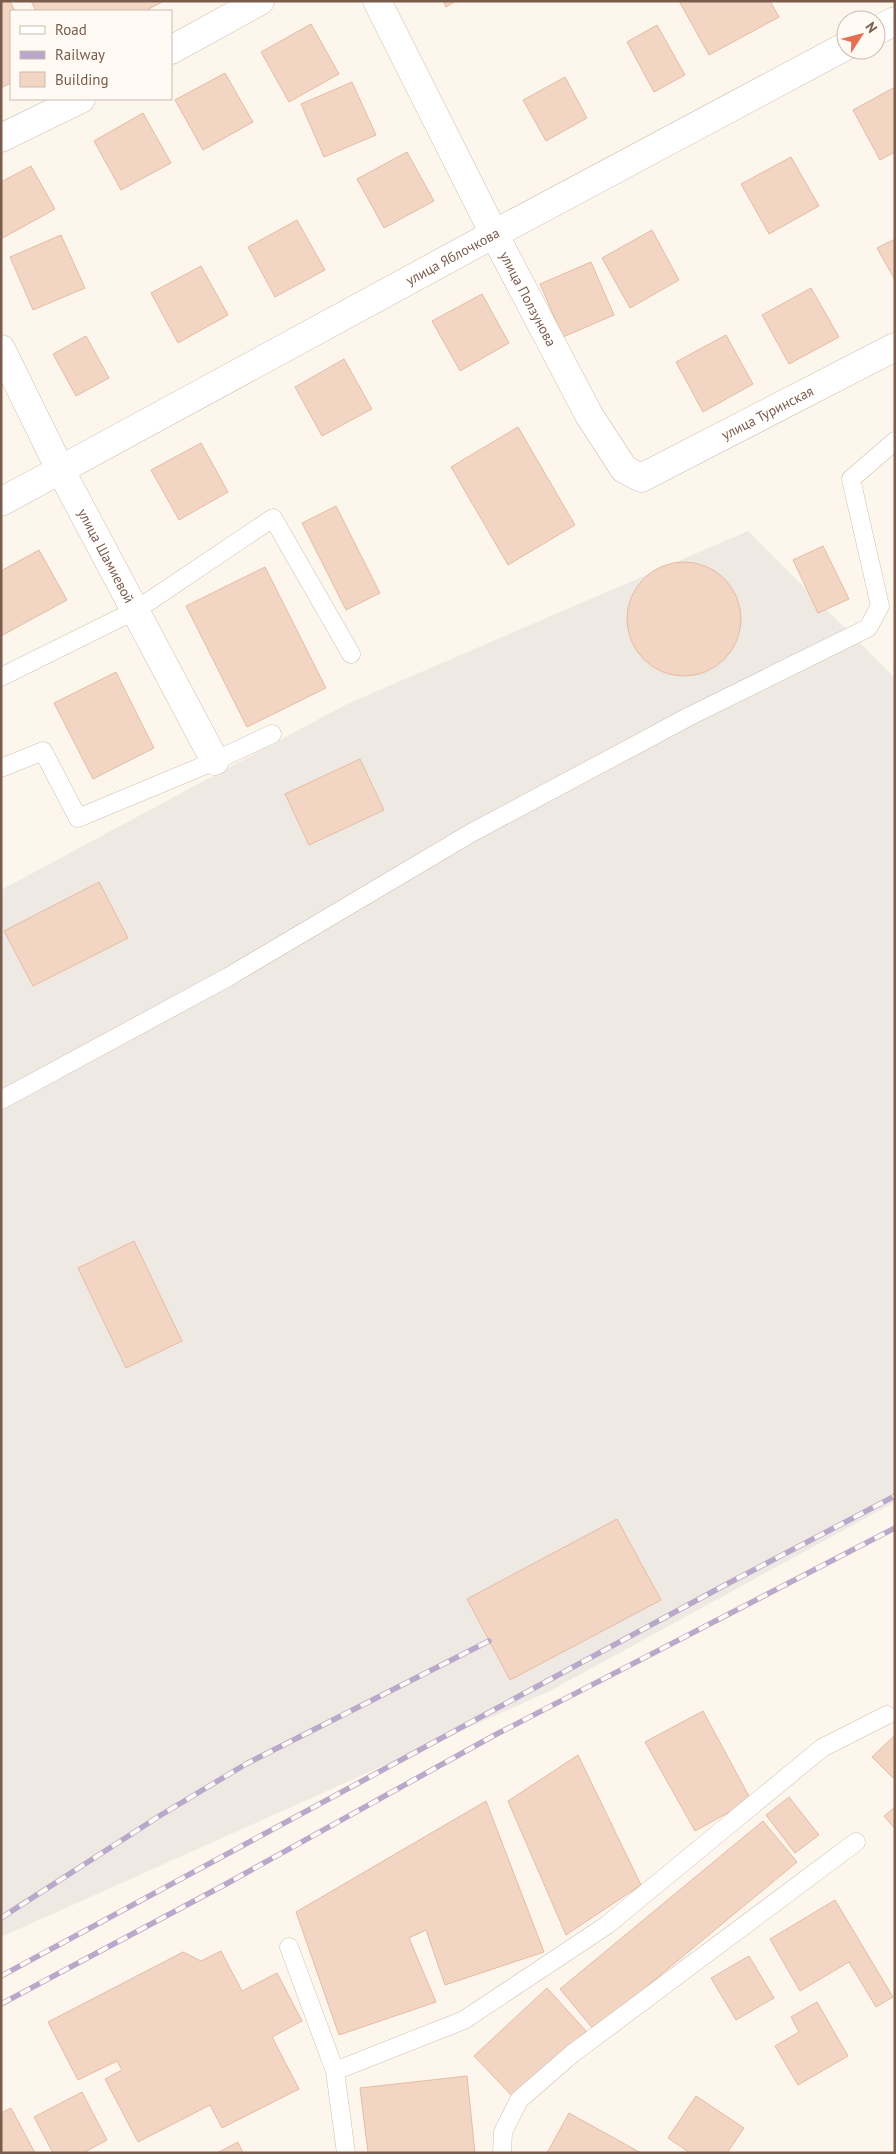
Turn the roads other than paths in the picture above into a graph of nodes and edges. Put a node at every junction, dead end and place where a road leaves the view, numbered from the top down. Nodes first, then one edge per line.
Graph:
1 (260, 1) edge
2 (377, 1) edge
3 (172, 49) edge
4 (836, 51) edge
5 (79, 100) edge
6 (1, 138) edge
7 (494, 234) junction
8 (895, 347) edge
9 (1, 349) edge
10 (895, 441) edge
11 (60, 469) junction
12 (641, 478) joint
13 (1, 502) edge
14 (136, 610) junction
15 (351, 654) dead end
16 (1, 677) edge
17 (272, 734) dead end
18 (215, 761) junction
19 (1, 768) edge
20 (1, 1100) edge
21 (888, 1715) dead end
22 (856, 1842) dead end
23 (289, 1947) dead end
24 (335, 2071) junction
25 (346, 2153) edge
26 (502, 2153) edge

1 - 3 street
2 - 7 street, улица Ползунова
4 - 7 street, улица Яблочкова
5 - 6 street
7 - 11 street, улица Яблочкова
7 - 12 street, улица Ползунова
8 - 12 street, улица Туринская
9 - 11 street, улица Шамиевой
10 - 20 lane
11 - 13 street, улица Яблочкова
11 - 14 street, улица Шамиевой
14 - 15 lane
14 - 16 lane
14 - 18 street, улица Шамиевой
17 - 18 lane
18 - 19 lane
21 - 24 lane
22 - 26 lane
23 - 24 lane
24 - 25 lane

